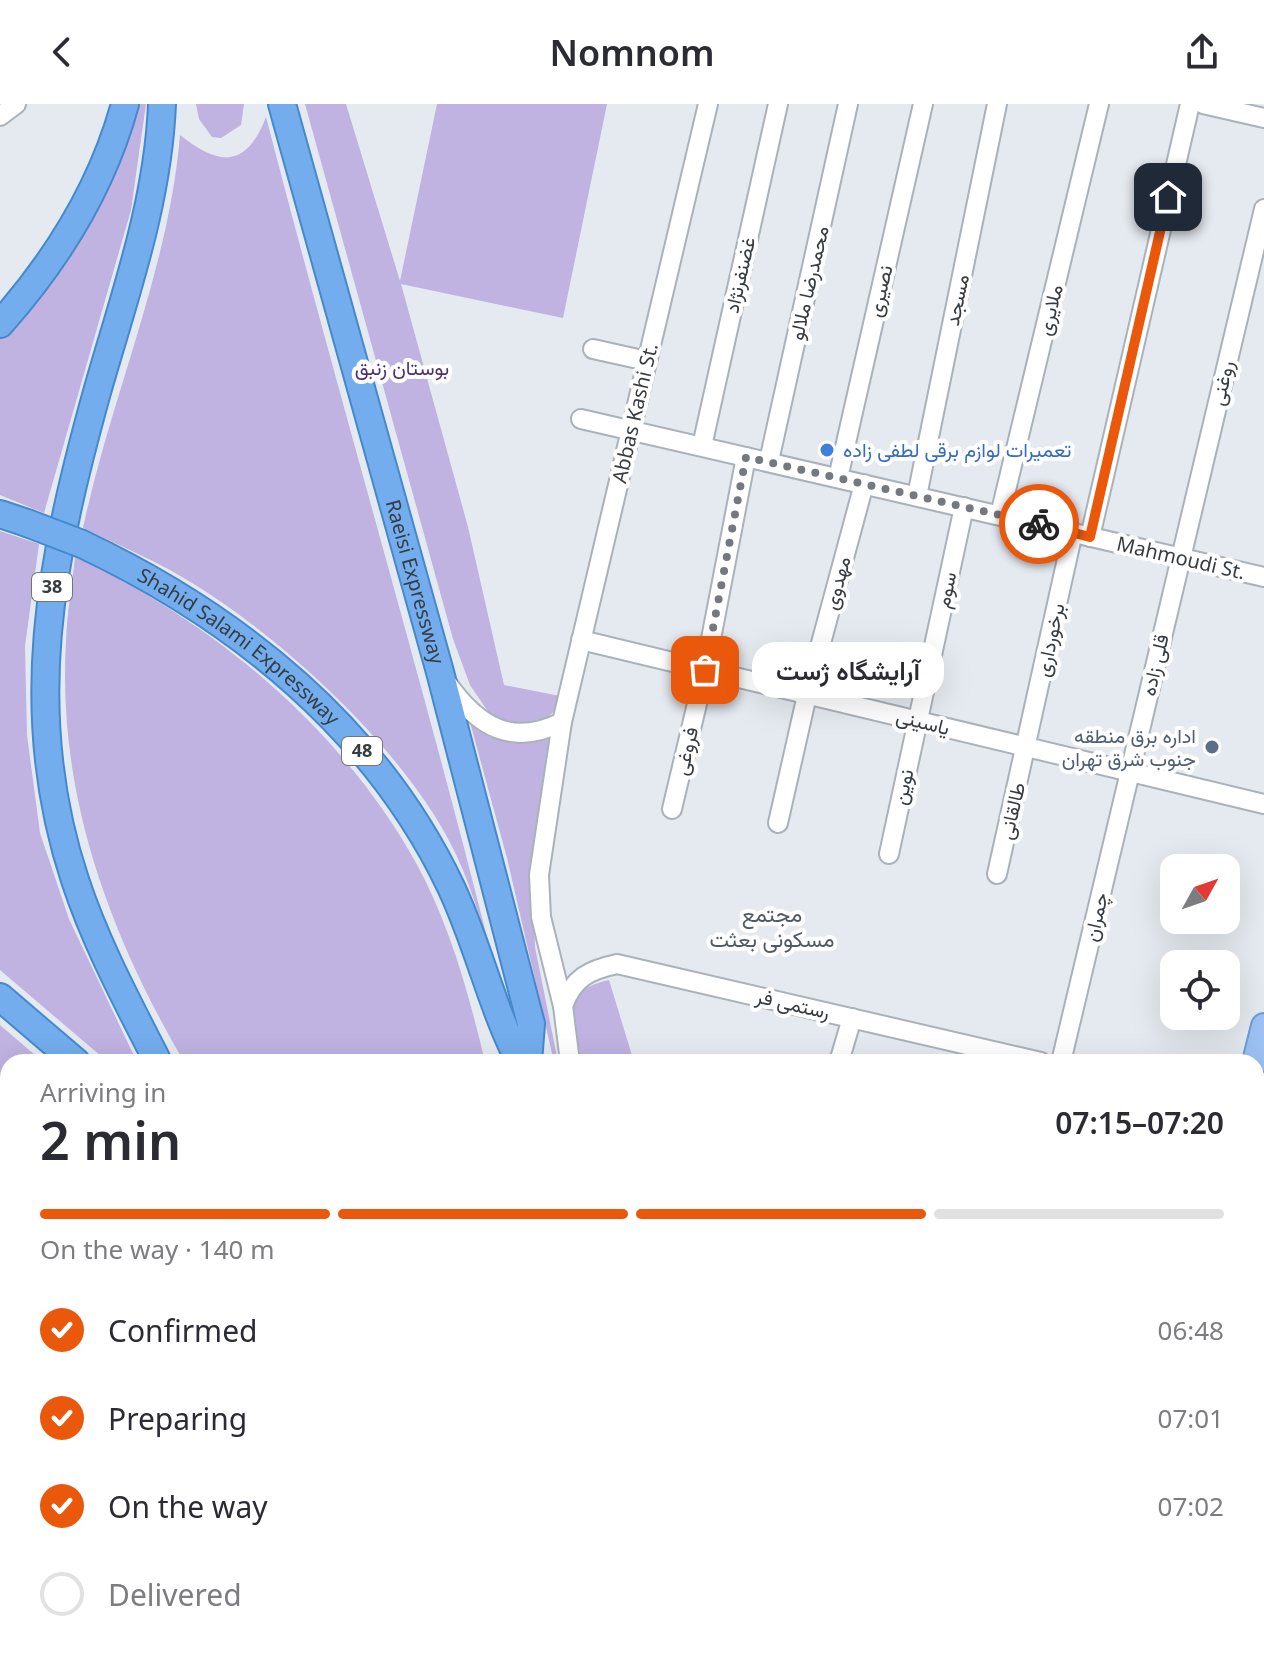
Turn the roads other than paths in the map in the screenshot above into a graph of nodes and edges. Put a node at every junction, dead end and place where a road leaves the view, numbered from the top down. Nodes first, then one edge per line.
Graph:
1 (16, 104) edge
2 (125, 104) edge
3 (162, 104) edge
4 (282, 104) edge
5 (708, 104) edge
6 (778, 104) edge
7 (848, 104) edge
8 (923, 104) edge
9 (997, 104) edge
10 (1099, 104) edge
11 (1190, 104) edge
12 (1203, 104) edge
13 (0, 116) edge
14 (1264, 118) edge
15 (1264, 209) edge
16 (0, 324) edge
17 (593, 349) dead end
18 (647, 361) junction
19 (581, 419) dead end
20 (631, 429) junction
21 (702, 446) junction
22 (746, 457) junction
23 (769, 461) junction
24 (838, 478) junction
25 (864, 484) junction
26 (917, 496) junction
27 (964, 507) junction
28 (0, 514) edge
29 (1000, 515) junction
30 (1081, 534) junction
31 (1180, 557) junction
32 (1264, 577) edge
33 (581, 640) junction
34 (705, 670) junction
35 (440, 672) junction
36 (807, 695) junction
37 (917, 721) junction
38 (562, 722) junction
39 (1027, 748) junction
40 (1130, 772) junction
41 (1264, 804) edge
42 (672, 809) dead end
43 (778, 823) dead end
44 (889, 854) dead end
45 (997, 874) dead end
46 (0, 997) edge
47 (563, 1006) junction
48 (852, 1018) junction
49 (1264, 1026) edge
50 (960, 1042) junction
51 (67, 1054) edge
52 (154, 1054) edge
53 (516, 1054) edge
54 (529, 1054) edge
55 (569, 1054) edge
56 (841, 1054) edge
57 (957, 1054) edge
58 (1009, 1054) edge
59 (1063, 1054) edge
60 (1257, 1054) edge

1 - 13 street
2 - 16 highway
3 - 52 highway, 38
4 - 35 highway, Raeisi Expressway
5 - 18 street, Abbas Kashi St.
6 - 21 street, غضنفرنژاد
7 - 23 street, محمدرضا ملالو
8 - 24 street, نصیری
9 - 26 street, مسجد
10 - 29 street, ملایری
11 - 30 street, برخورداری
12 - 14 street
15 - 31 street, روغنی
17 - 18 street
18 - 20 street, Abbas Kashi St.
19 - 20 street, Mahmoudi St.
20 - 21 street, Mahmoudi St.
20 - 33 street, Abbas Kashi St.
21 - 22 street, Mahmoudi St.
22 - 23 street, Mahmoudi St.
22 - 34 street, فروغی
23 - 24 street, Mahmoudi St.
24 - 25 street, Mahmoudi St.
25 - 26 street, Mahmoudi St.
25 - 36 street, مهدوی
26 - 27 street, Mahmoudi St.
27 - 29 street, Mahmoudi St.
27 - 37 street, سوم
28 - 53 highway, Shahid Salami Expressway / 48, bridge
29 - 30 street, Mahmoudi St.
30 - 31 street, Mahmoudi St.
30 - 39 street, برخورداری
31 - 32 street, Mahmoudi St.
31 - 40 street, قلی زاده
33 - 34 street, یاسینی
33 - 38 street, Abbas Kashi St.
34 - 36 street, یاسینی
34 - 42 street, فروغی
35 - 38 street
35 - 54 highway, Raeisi Expressway
36 - 37 street, یاسینی
36 - 43 street, مهدوی
37 - 39 street, یاسینی
37 - 44 street, نوین
38 - 47 street, Abbas Kashi St.
39 - 40 street, یاسینی
39 - 45 street, طالقانی
40 - 41 street, یاسینی
40 - 59 street, چمران
46 - 51 highway
47 - 48 street, رستمی فر
47 - 55 street, Abbas Kashi St.
48 - 50 street, رستمی فر
48 - 56 street
49 - 60 main road
50 - 57 street
50 - 58 street, رستمی فر

